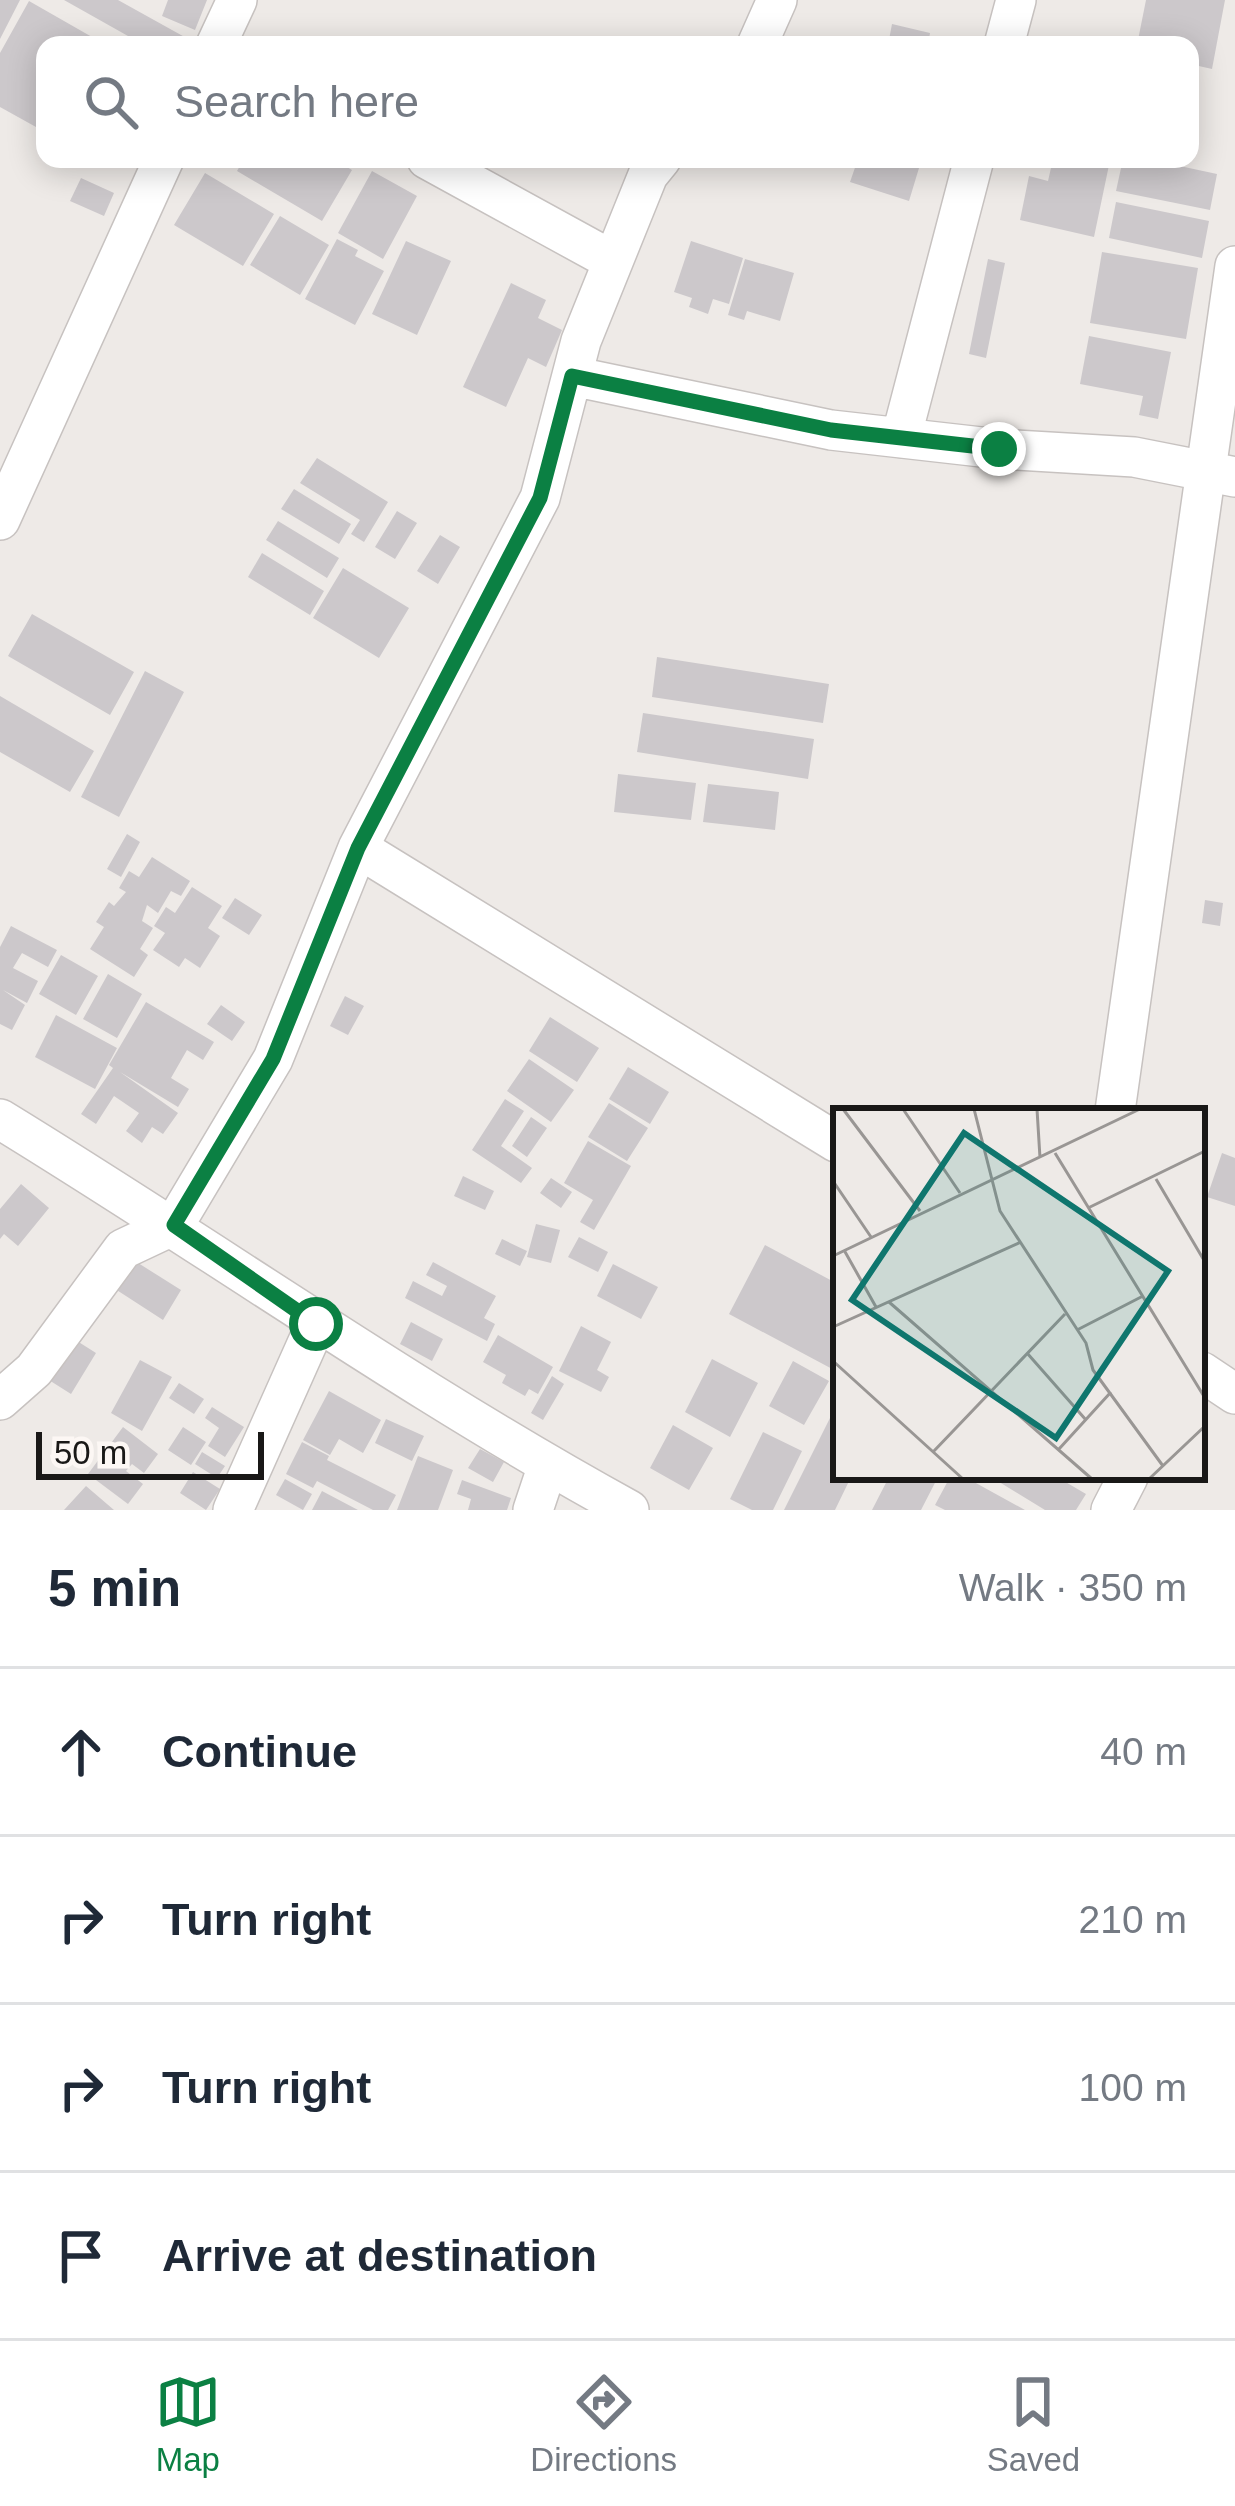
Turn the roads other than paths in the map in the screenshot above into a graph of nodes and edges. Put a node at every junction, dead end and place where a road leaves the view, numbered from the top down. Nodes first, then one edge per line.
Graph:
1 (237, 0) edge
2 (777, 0) edge
3 (1016, 0) edge
4 (221, 36) edge
5 (761, 36) edge
6 (1006, 36) edge
7 (160, 168) edge
8 (443, 168) edge
9 (654, 168) edge
10 (972, 168) edge
11 (613, 261) junction
12 (1235, 266) edge
13 (572, 376) junction
14 (901, 438) junction
15 (1220, 474) edge
16 (0, 520) edge
17 (358, 848) junction
18 (1114, 1108) edge
19 (0, 1119) edge
20 (833, 1140) edge
21 (174, 1225) junction
22 (316, 1324) junction
23 (1205, 1374) edge
24 (1235, 1394) edge
25 (0, 1400) edge
26 (548, 1466) junction
27 (1127, 1480) edge
28 (233, 1510) edge
29 (533, 1510) edge
30 (629, 1510) edge
31 (1112, 1510) edge

1 - 4 street
2 - 5 street
3 - 6 street
7 - 16 street
8 - 11 street
9 - 11 street
10 - 14 street
11 - 13 street
12 - 15 street
13 - 14 street
13 - 17 street
14 - 15 street
15 - 18 street
17 - 20 street
17 - 21 street
19 - 21 street
21 - 22 street
21 - 25 street
22 - 26 street
22 - 28 street
23 - 24 street
26 - 29 street
26 - 30 street
27 - 31 street

